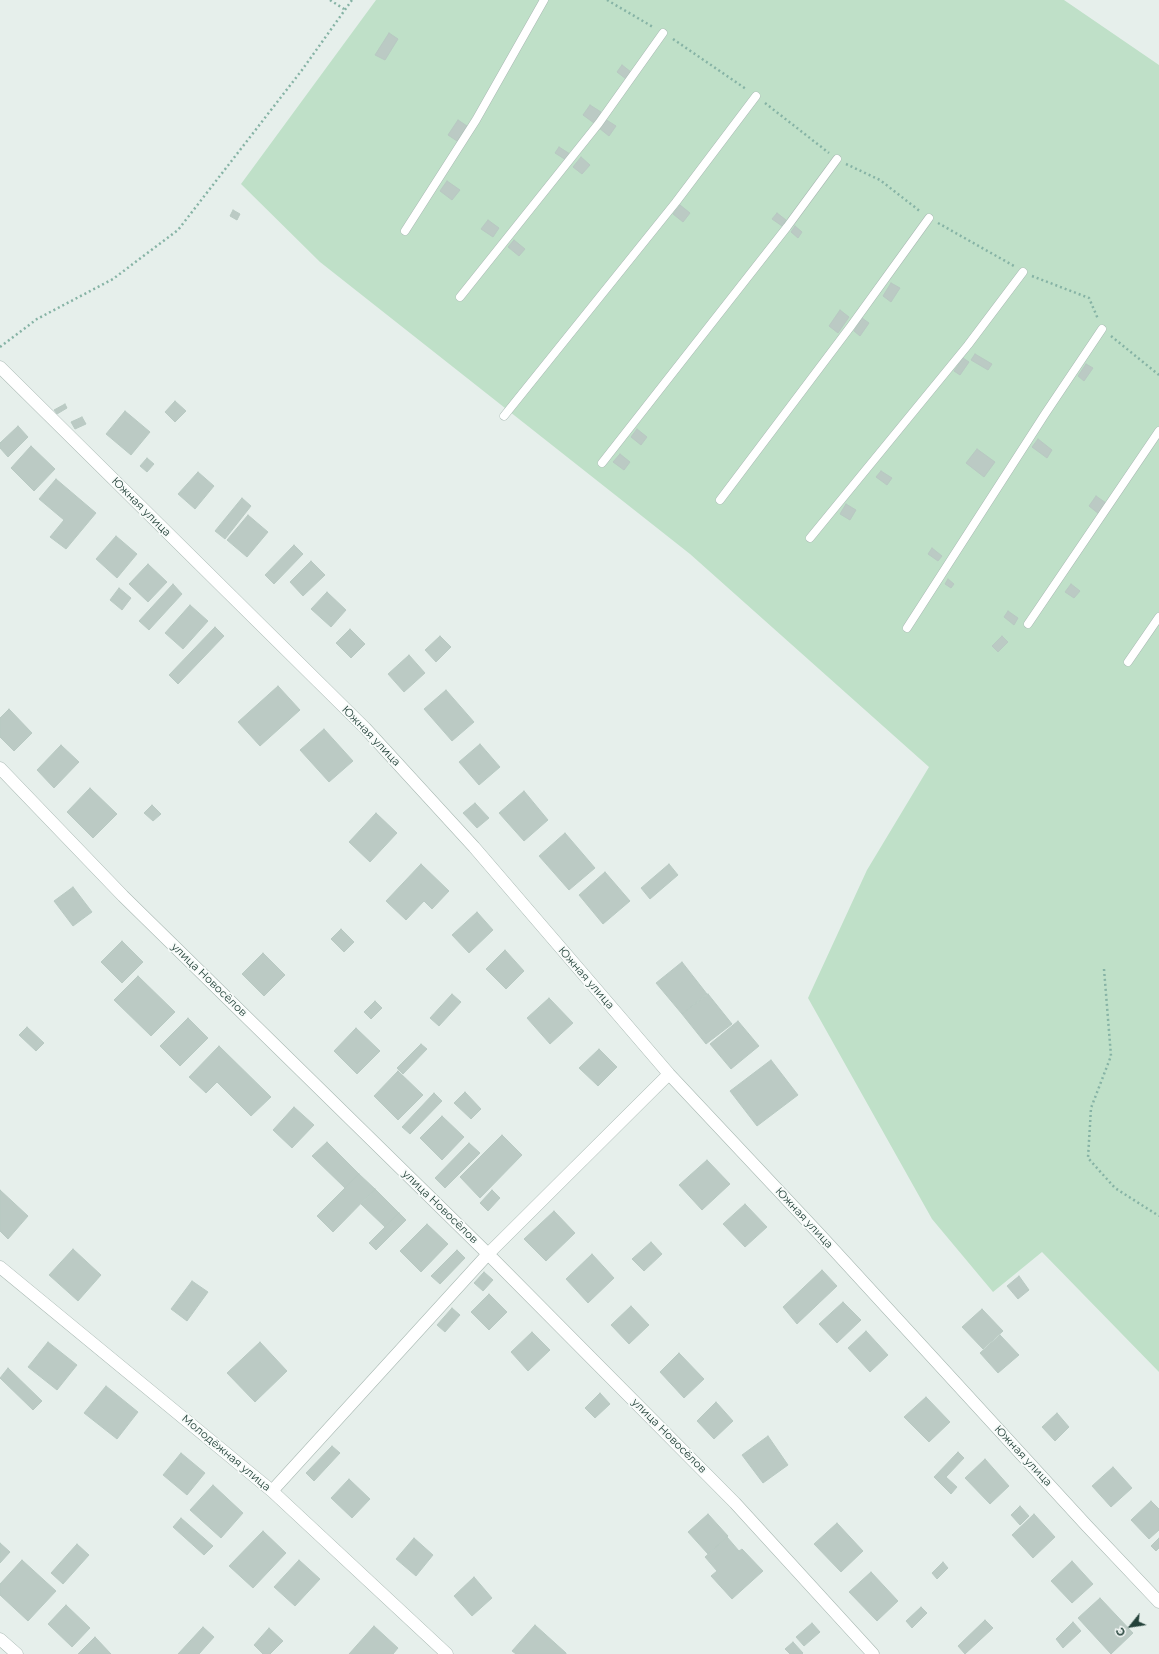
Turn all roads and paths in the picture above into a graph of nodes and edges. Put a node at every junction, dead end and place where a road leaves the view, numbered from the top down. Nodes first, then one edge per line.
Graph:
1 (330, 0) edge
2 (352, 0) edge
3 (544, 0) edge
4 (607, 0) edge
5 (344, 9) junction
6 (663, 33) junction
7 (756, 96) junction
8 (837, 159) junction
9 (929, 218) junction
10 (406, 231) dead end
11 (1023, 272) junction
12 (460, 297) dead end
13 (1102, 329) junction
14 (0, 347) edge
15 (0, 367) edge
16 (1159, 375) edge
17 (504, 416) dead end
18 (1159, 431) edge
19 (602, 462) dead end
20 (720, 500) dead end
21 (810, 538) dead end
22 (1159, 617) edge
23 (1028, 624) dead end
24 (907, 628) dead end
25 (1128, 662) dead end
26 (0, 768) edge
27 (1104, 969) dead end
28 (669, 1074) junction
29 (1159, 1216) edge
30 (488, 1254) junction
31 (0, 1267) edge
32 (272, 1491) junction
33 (1159, 1602) edge
34 (0, 1639) edge
35 (443, 1653) edge
36 (17, 1654) edge
37 (873, 1654) edge

1 - 5 path
2 - 5 path
3 - 10 lane
4 - 6 path
5 - 14 path
6 - 7 path
6 - 12 lane
7 - 8 path
7 - 17 lane
8 - 9 path
8 - 19 lane
9 - 11 path
9 - 20 lane
11 - 13 path
11 - 21 lane
13 - 16 path
13 - 24 lane
15 - 28 street, Южная улица
18 - 23 lane
22 - 25 lane
26 - 30 street, улица Новосёлов
27 - 29 path
28 - 30 street
28 - 33 street, Южная улица
30 - 32 street
30 - 37 street, улица Новосёлов
31 - 32 street, Молодёжная улица
32 - 35 street, Молодёжная улица
34 - 36 street

